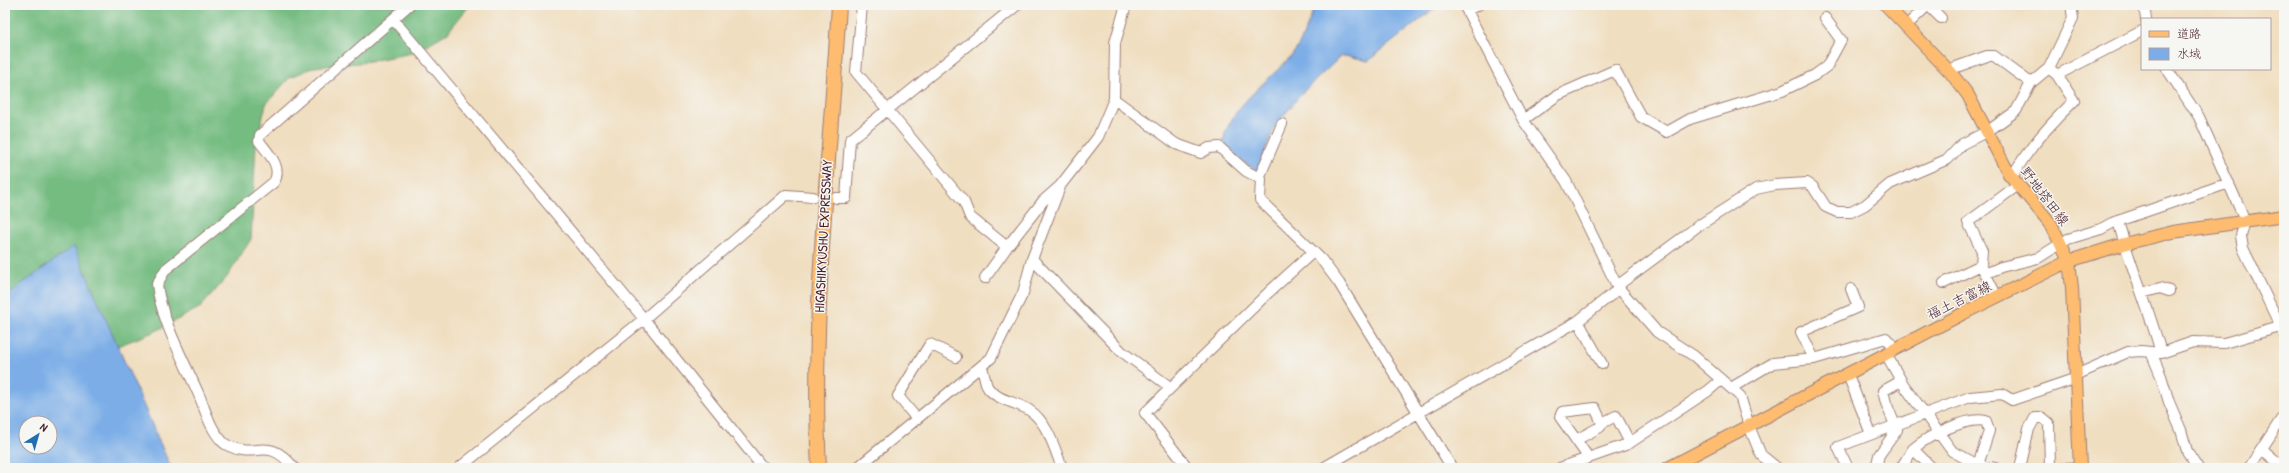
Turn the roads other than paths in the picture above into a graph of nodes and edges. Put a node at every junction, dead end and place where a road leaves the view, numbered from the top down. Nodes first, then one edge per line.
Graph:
1 (410, 5) edge
2 (839, 5) edge
3 (862, 5) edge
4 (1017, 5) edge
5 (1126, 5) edge
6 (1478, 5) edge
7 (1886, 5) edge
8 (1928, 5) edge
9 (2071, 5) edge
10 (2144, 5) edge
11 (1465, 8) edge
12 (1825, 18) dead end
13 (1941, 18) dead end
14 (2146, 18) edge
15 (393, 19) junction
16 (1906, 26) junction
17 (2141, 32) edge
18 (2049, 68) junction
19 (1948, 70) junction
20 (2167, 70) edge
21 (2057, 75) junction
22 (2031, 83) junction
23 (1114, 99) junction
24 (887, 111) junction
25 (1523, 120) junction
26 (1282, 124) dead end
27 (1988, 131) junction
28 (1259, 178) junction
29 (2015, 181) junction
30 (2229, 183) junction
31 (1060, 186) junction
32 (813, 197) dead end
33 (836, 198) dead end
34 (2284, 216) edge
35 (2118, 221) junction
36 (2245, 221) junction
37 (2062, 244) junction
38 (2124, 244) junction
39 (1007, 247) junction
40 (1313, 252) junction
41 (1032, 259) junction
42 (2069, 261) junction
43 (1980, 265) junction
44 (1986, 274) junction
45 (985, 278) dead end
46 (1944, 283) dead end
47 (1619, 287) junction
48 (1851, 289) dead end
49 (2169, 291) dead end
50 (2142, 293) junction
51 (1997, 297) junction
52 (644, 319) junction
53 (1578, 322) junction
54 (2282, 330) edge
55 (1891, 352) junction
56 (2156, 352) junction
57 (956, 357) dead end
58 (1814, 358) junction
59 (1602, 364) dead end
60 (982, 368) junction
61 (1848, 374) junction
62 (2076, 376) junction
63 (1721, 380) junction
64 (1902, 381) junction
65 (1170, 387) junction
66 (1731, 388) junction
67 (1926, 413) junction
68 (1420, 414) junction
69 (2284, 415) edge
70 (917, 419) junction
71 (1602, 423) junction
72 (1896, 425) junction
73 (1749, 426) junction
74 (1938, 432) junction
75 (1871, 434) junction
76 (1576, 440) junction
77 (1630, 443) junction
78 (1913, 449) junction
79 (2262, 449) junction
80 (1588, 457) junction
81 (1977, 467) edge
82 (294, 468) edge
83 (459, 468) edge
84 (763, 468) edge
85 (819, 468) edge
86 (857, 468) edge
87 (1062, 468) edge
88 (1188, 468) edge
89 (1323, 468) edge
90 (1452, 468) edge
91 (1560, 468) edge
92 (1668, 468) edge
93 (1777, 468) edge
94 (1848, 468) edge
95 (1876, 468) edge
96 (1902, 468) edge
97 (1930, 468) edge
98 (1995, 468) edge
99 (2020, 468) edge
100 (2050, 468) edge
101 (2065, 468) edge
102 (2080, 468) edge
103 (2198, 468) edge
104 (2249, 468) edge
105 (2284, 468) edge

1 - 15 street
2 - 85 highway, HIGASHIKYUSHU EXPRESSWAY
3 - 24 street
4 - 24 street
5 - 23 street
6 - 11 street
7 - 16 main road, 野地塔田線
8 - 13 street
8 - 16 street
9 - 18 street
10 - 14 street
11 - 25 street
12 - 25 street
15 - 52 street
15 - 82 street
16 - 19 main road, 野地塔田線
17 - 21 street
18 - 21 street
18 - 22 street
19 - 22 street
19 - 27 main road, 野地塔田線
20 - 30 street
21 - 29 street
22 - 27 street
23 - 28 street
23 - 31 street
24 - 33 street
24 - 39 street
25 - 47 street
26 - 28 street
27 - 29 main road, 野地塔田線
27 - 47 street
28 - 40 street
29 - 37 main road, 野地塔田線
29 - 43 street
30 - 35 street
30 - 36 street
31 - 39 street
31 - 41 street
32 - 52 street
34 - 36 main road, 福土吉富線
35 - 37 street
35 - 38 street
36 - 38 main road, 福土吉富線
36 - 54 street
37 - 42 main road, 野地塔田線
37 - 44 street
38 - 42 main road, 福土吉富線
38 - 50 street
39 - 45 street
40 - 65 street
40 - 68 street
41 - 60 street
41 - 65 street
42 - 51 main road, 福土吉富線
42 - 62 main road, 野地塔田線
43 - 44 street
43 - 46 street
44 - 51 street
47 - 53 street
47 - 63 street
48 - 58 street
49 - 50 street
50 - 56 street
51 - 55 main road, 福土吉富線
52 - 83 street
52 - 84 street
53 - 59 street
53 - 68 street
54 - 56 street
55 - 58 street
55 - 61 main road, 福土吉富線
55 - 64 street
56 - 62 street
56 - 103 street
57 - 70 street
58 - 66 street
60 - 70 street
60 - 87 street
61 - 73 main road, 福土吉富線
61 - 75 street
62 - 67 street
62 - 102 main road, 野地塔田線
63 - 66 street
63 - 77 street
64 - 67 street
64 - 72 street
65 - 88 street
66 - 73 street
67 - 72 street
67 - 74 street
68 - 89 street
68 - 90 street
69 - 79 street
70 - 86 street
71 - 76 street
71 - 76 street
71 - 77 street
72 - 75 street
72 - 95 street
73 - 92 main road, 福土吉富線
73 - 93 street
74 - 78 street
74 - 81 street
74 - 81 street
75 - 94 street
76 - 80 street
77 - 80 street
78 - 96 street
78 - 97 street
79 - 104 street
79 - 105 street
80 - 91 street
81 - 98 street
99 - 100 street
101 - 102 street

